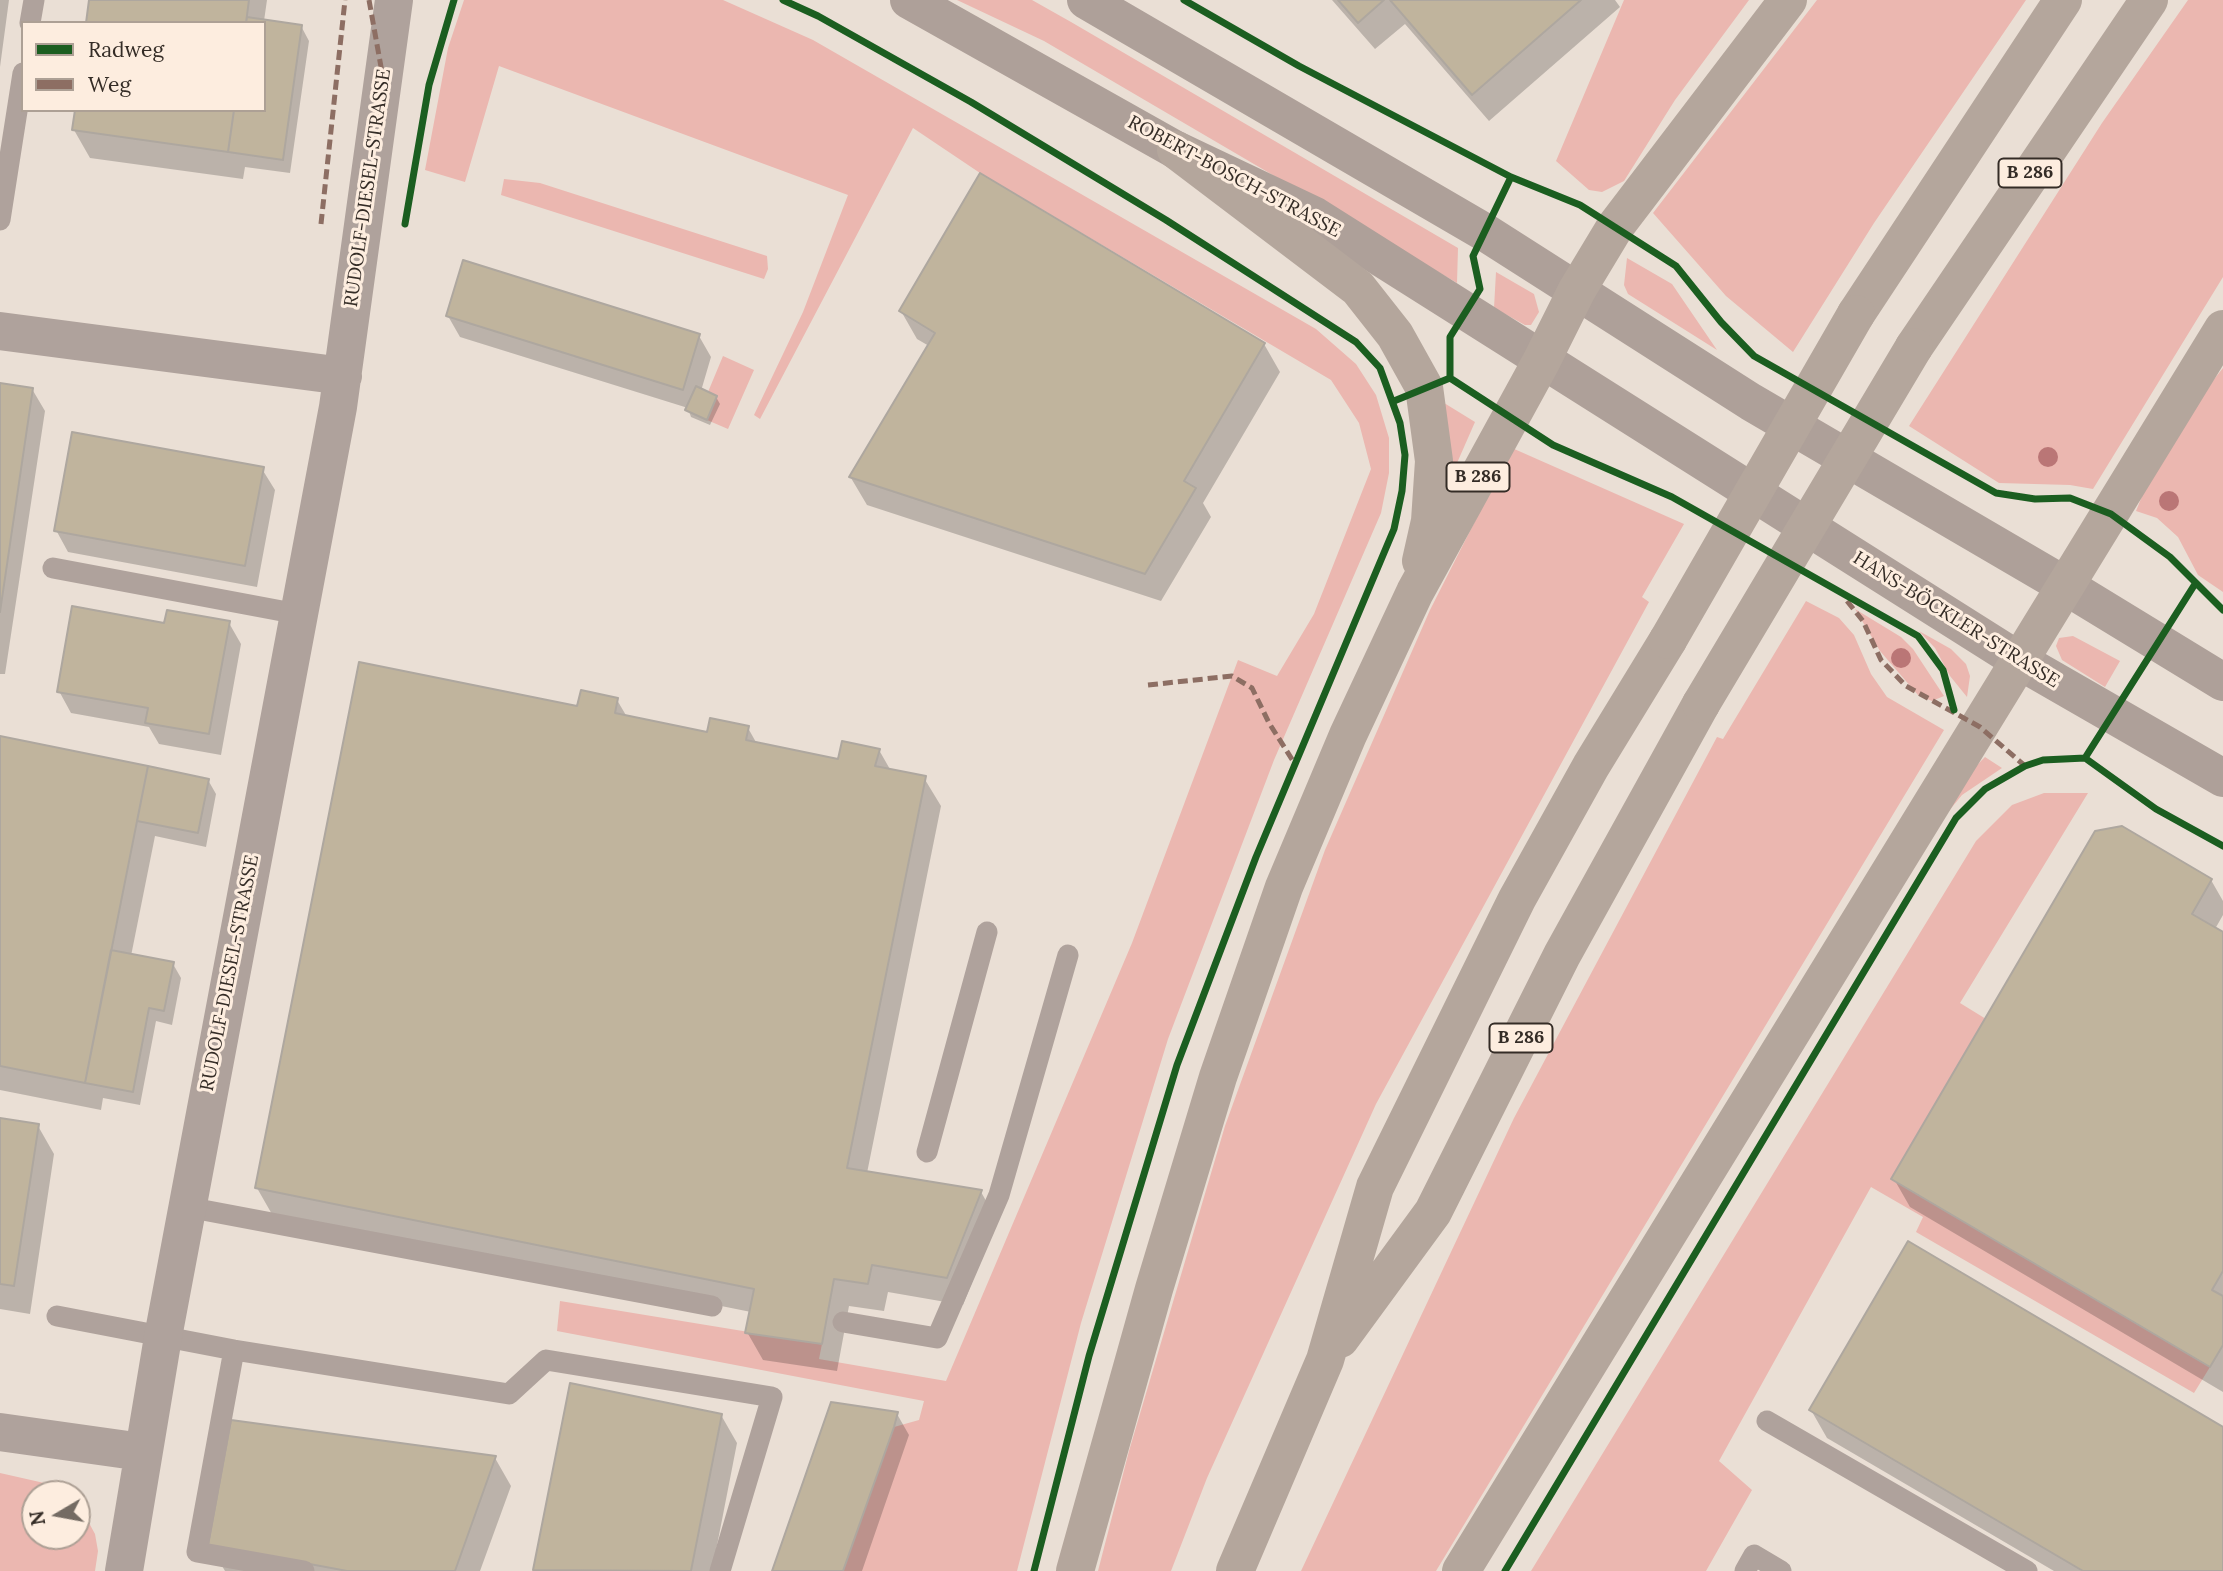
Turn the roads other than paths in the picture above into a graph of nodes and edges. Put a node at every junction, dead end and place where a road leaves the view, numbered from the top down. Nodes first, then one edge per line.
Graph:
1 (34, 0) edge
2 (394, 0) edge
3 (909, 0) edge
4 (1086, 0) edge
5 (1788, 0) edge
6 (2063, 0) edge
7 (2148, 0) edge
8 (30, 21) edge
9 (21, 86) edge
10 (1176, 150) junction
11 (0, 220) edge
12 (1577, 290) junction
13 (2223, 329) edge
14 (0, 331) edge
15 (1541, 362) junction
16 (343, 376) junction
17 (1693, 455) joint
18 (53, 568) dead end
19 (2064, 585) junction
20 (1415, 592) junction
21 (298, 614) junction
22 (2018, 660) junction
23 (2223, 682) edge
24 (2223, 778) edge
25 (987, 932) dead end
26 (1068, 955) dead end
27 (927, 1152) dead end
28 (187, 1207) junction
29 (712, 1306) dead end
30 (57, 1316) dead end
31 (843, 1322) dead end
32 (163, 1337) junction
33 (234, 1350) junction
34 (1325, 1360) junction
35 (1767, 1421) dead end
36 (0, 1432) edge
37 (142, 1452) junction
38 (124, 1571) edge
39 (304, 1571) edge
40 (720, 1571) edge
41 (1075, 1571) edge
42 (1235, 1571) edge
43 (1461, 1571) edge
44 (1745, 1571) edge
45 (1781, 1571) edge
46 (2027, 1571) edge

1 - 8 lane
2 - 16 street, RUDOLF-DIESEL-STRASSE
3 - 10 street, ROBERT-BOSCH-STRASSE
4 - 12 street
5 - 12 highway, B 286
6 - 34 highway, B 286, bridge
7 - 34 highway, B 286, bridge
9 - 11 lane
10 - 15 street, ROBERT-BOSCH-STRASSE
10 - 20 highway, B 286
12 - 15 highway, B 286
12 - 19 street
13 - 19 highway
14 - 16 street
15 - 17 street, ROBERT-BOSCH-STRASSE
15 - 20 highway, B 286
16 - 21 street, RUDOLF-DIESEL-STRASSE
17 - 22 street, HANS-BÖCKLER-STRASSE
18 - 21 lane
19 - 22 highway
19 - 23 street
20 - 41 highway, B 286
21 - 28 street, RUDOLF-DIESEL-STRASSE
22 - 24 street, HANS-BÖCKLER-STRASSE
22 - 43 highway
25 - 27 lane
26 - 31 lane
28 - 29 lane
28 - 32 street, RUDOLF-DIESEL-STRASSE
30 - 32 lane
32 - 33 lane
32 - 37 street, RUDOLF-DIESEL-STRASSE
33 - 39 lane
33 - 40 lane
34 - 42 highway, B 286
35 - 46 lane
36 - 37 street
37 - 38 street, RUDOLF-DIESEL-STRASSE
44 - 45 lane

